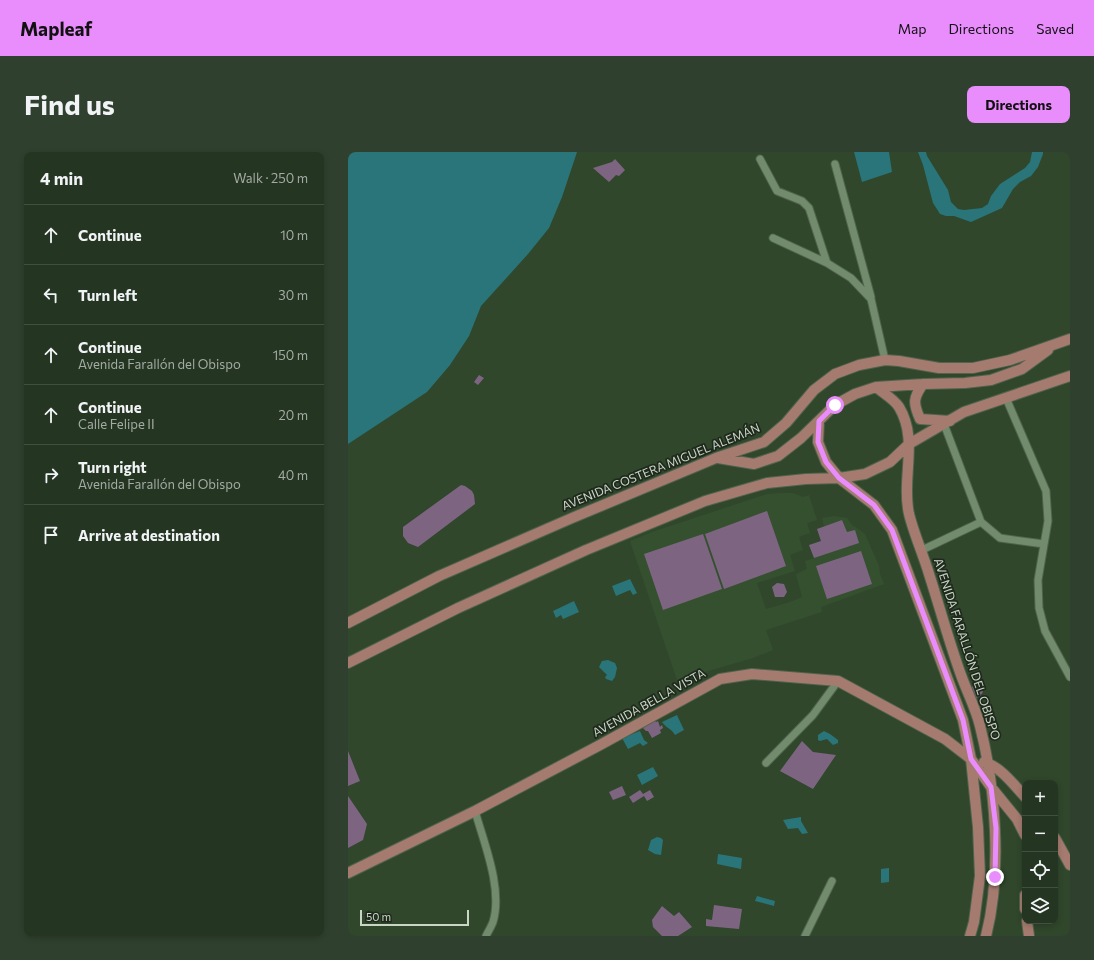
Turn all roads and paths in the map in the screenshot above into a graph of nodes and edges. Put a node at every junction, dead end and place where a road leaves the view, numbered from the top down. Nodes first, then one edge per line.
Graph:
1 (760, 159) dead end
2 (835, 164) dead end
3 (773, 238) dead end
4 (827, 263) junction
5 (871, 299) junction
6 (1070, 339) edge
7 (1055, 345) junction
8 (885, 360) junction
9 (1070, 376) edge
10 (923, 384) junction
11 (876, 387) junction
12 (1006, 398) junction
13 (819, 421) junction
14 (947, 422) junction
15 (909, 444) junction
16 (716, 458) junction
17 (839, 478) junction
18 (981, 522) junction
19 (1044, 544) junction
20 (922, 550) junction
21 (348, 623) edge
22 (348, 663) edge
23 (1070, 676) edge
24 (838, 681) junction
25 (971, 759) junction
26 (766, 763) dead end
27 (989, 763) junction
28 (991, 787) junction
29 (1022, 794) edge
30 (475, 811) junction
31 (1022, 829) edge
32 (1058, 843) edge
33 (1070, 865) edge
34 (348, 873) edge
35 (832, 881) dead end
36 (1027, 924) edge
37 (486, 936) edge
38 (805, 936) edge
39 (970, 936) edge
40 (986, 936) edge
41 (1029, 936) edge

1 - 4 street
2 - 5 street
3 - 4 street
4 - 5 street
5 - 8 street
6 - 7 main road, AVENIDA COSTERA MIGUEL ALEMÁN
7 - 8 main road, AVENIDA COSTERA MIGUEL ALEMÁN
7 - 10 main road
8 - 16 main road, AVENIDA COSTERA MIGUEL ALEMÁN
9 - 12 main road
10 - 11 main road
10 - 14 main road
11 - 13 main road
11 - 15 main road
12 - 14 main road
12 - 19 street
13 - 16 main road
13 - 17 main road
14 - 15 main road
14 - 18 street
15 - 17 main road
15 - 20 main road, AVENIDA FARALLÓN DEL OBISPO
16 - 21 main road, AVENIDA COSTERA MIGUEL ALEMÁN
17 - 22 main road
17 - 25 main road
18 - 19 street
18 - 20 street
19 - 23 street
20 - 27 main road, AVENIDA FARALLÓN DEL OBISPO
24 - 25 main road, AVENIDA BELLA VISTA
24 - 26 street
24 - 30 main road, AVENIDA BELLA VISTA
25 - 27 main road
25 - 28 main road
25 - 39 main road
27 - 28 main road, AVENIDA FARALLÓN DEL OBISPO
27 - 29 main road
28 - 31 main road
28 - 40 main road, AVENIDA FARALLÓN DEL OBISPO
30 - 34 main road, AVENIDA BELLA VISTA
30 - 37 street
32 - 33 main road
35 - 38 street
36 - 41 main road

